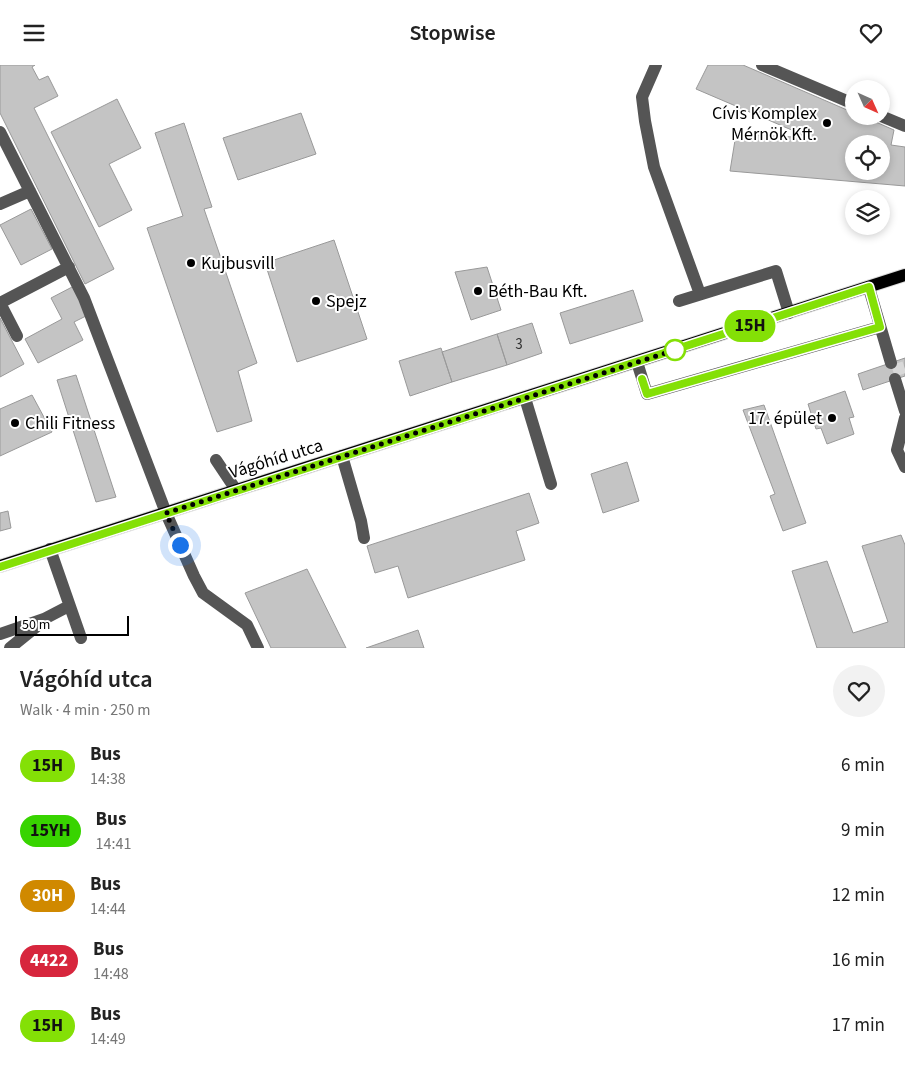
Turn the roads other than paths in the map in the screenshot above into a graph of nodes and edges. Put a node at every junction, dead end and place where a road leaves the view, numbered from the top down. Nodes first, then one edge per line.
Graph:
1 (656, 65) edge
2 (762, 65) edge
3 (845, 100) edge
4 (890, 120) edge
5 (905, 126) edge
6 (0, 131) edge
7 (30, 191) junction
8 (0, 204) edge
9 (68, 267) junction
10 (905, 275) edge
11 (869, 287) junction
12 (700, 294) junction
13 (678, 301) dead end
14 (0, 303) edge
15 (789, 313) junction
16 (880, 327) junction
17 (17, 336) dead end
18 (637, 362) junction
19 (891, 363) dead end
20 (895, 379) dead end
21 (525, 398) junction
22 (905, 411) edge
23 (905, 418) edge
24 (342, 457) junction
25 (216, 460) dead end
26 (905, 467) edge
27 (551, 484) dead end
28 (236, 490) junction
29 (166, 513) junction
30 (364, 538) dead end
31 (50, 549) junction
32 (0, 567) edge
33 (69, 606) junction
34 (44, 619) junction
35 (0, 634) edge
36 (81, 638) dead end
37 (10, 648) edge
38 (258, 648) edge

1 - 12 street
2 - 3 street
4 - 5 street
6 - 7 street
7 - 8 street
7 - 9 street
9 - 14 street
9 - 29 street
10 - 11 main road, Vágóhíd utca
11 - 15 main road, Vágóhíd utca
11 - 16 street
12 - 13 street
12 - 15 street
14 - 17 street
15 - 18 main road, Vágóhíd utca
16 - 18 street
16 - 19 street
18 - 21 main road, Vágóhíd utca
20 - 22 street
21 - 24 main road, Vágóhíd utca
21 - 27 street
23 - 26 street
24 - 28 main road, Vágóhíd utca
24 - 30 street
25 - 28 street
28 - 29 main road, Vágóhíd utca
29 - 31 main road, Vágóhíd utca
29 - 38 street
31 - 32 main road, Vágóhíd utca
31 - 33 street
33 - 34 street
33 - 36 street
34 - 35 street
34 - 37 street

